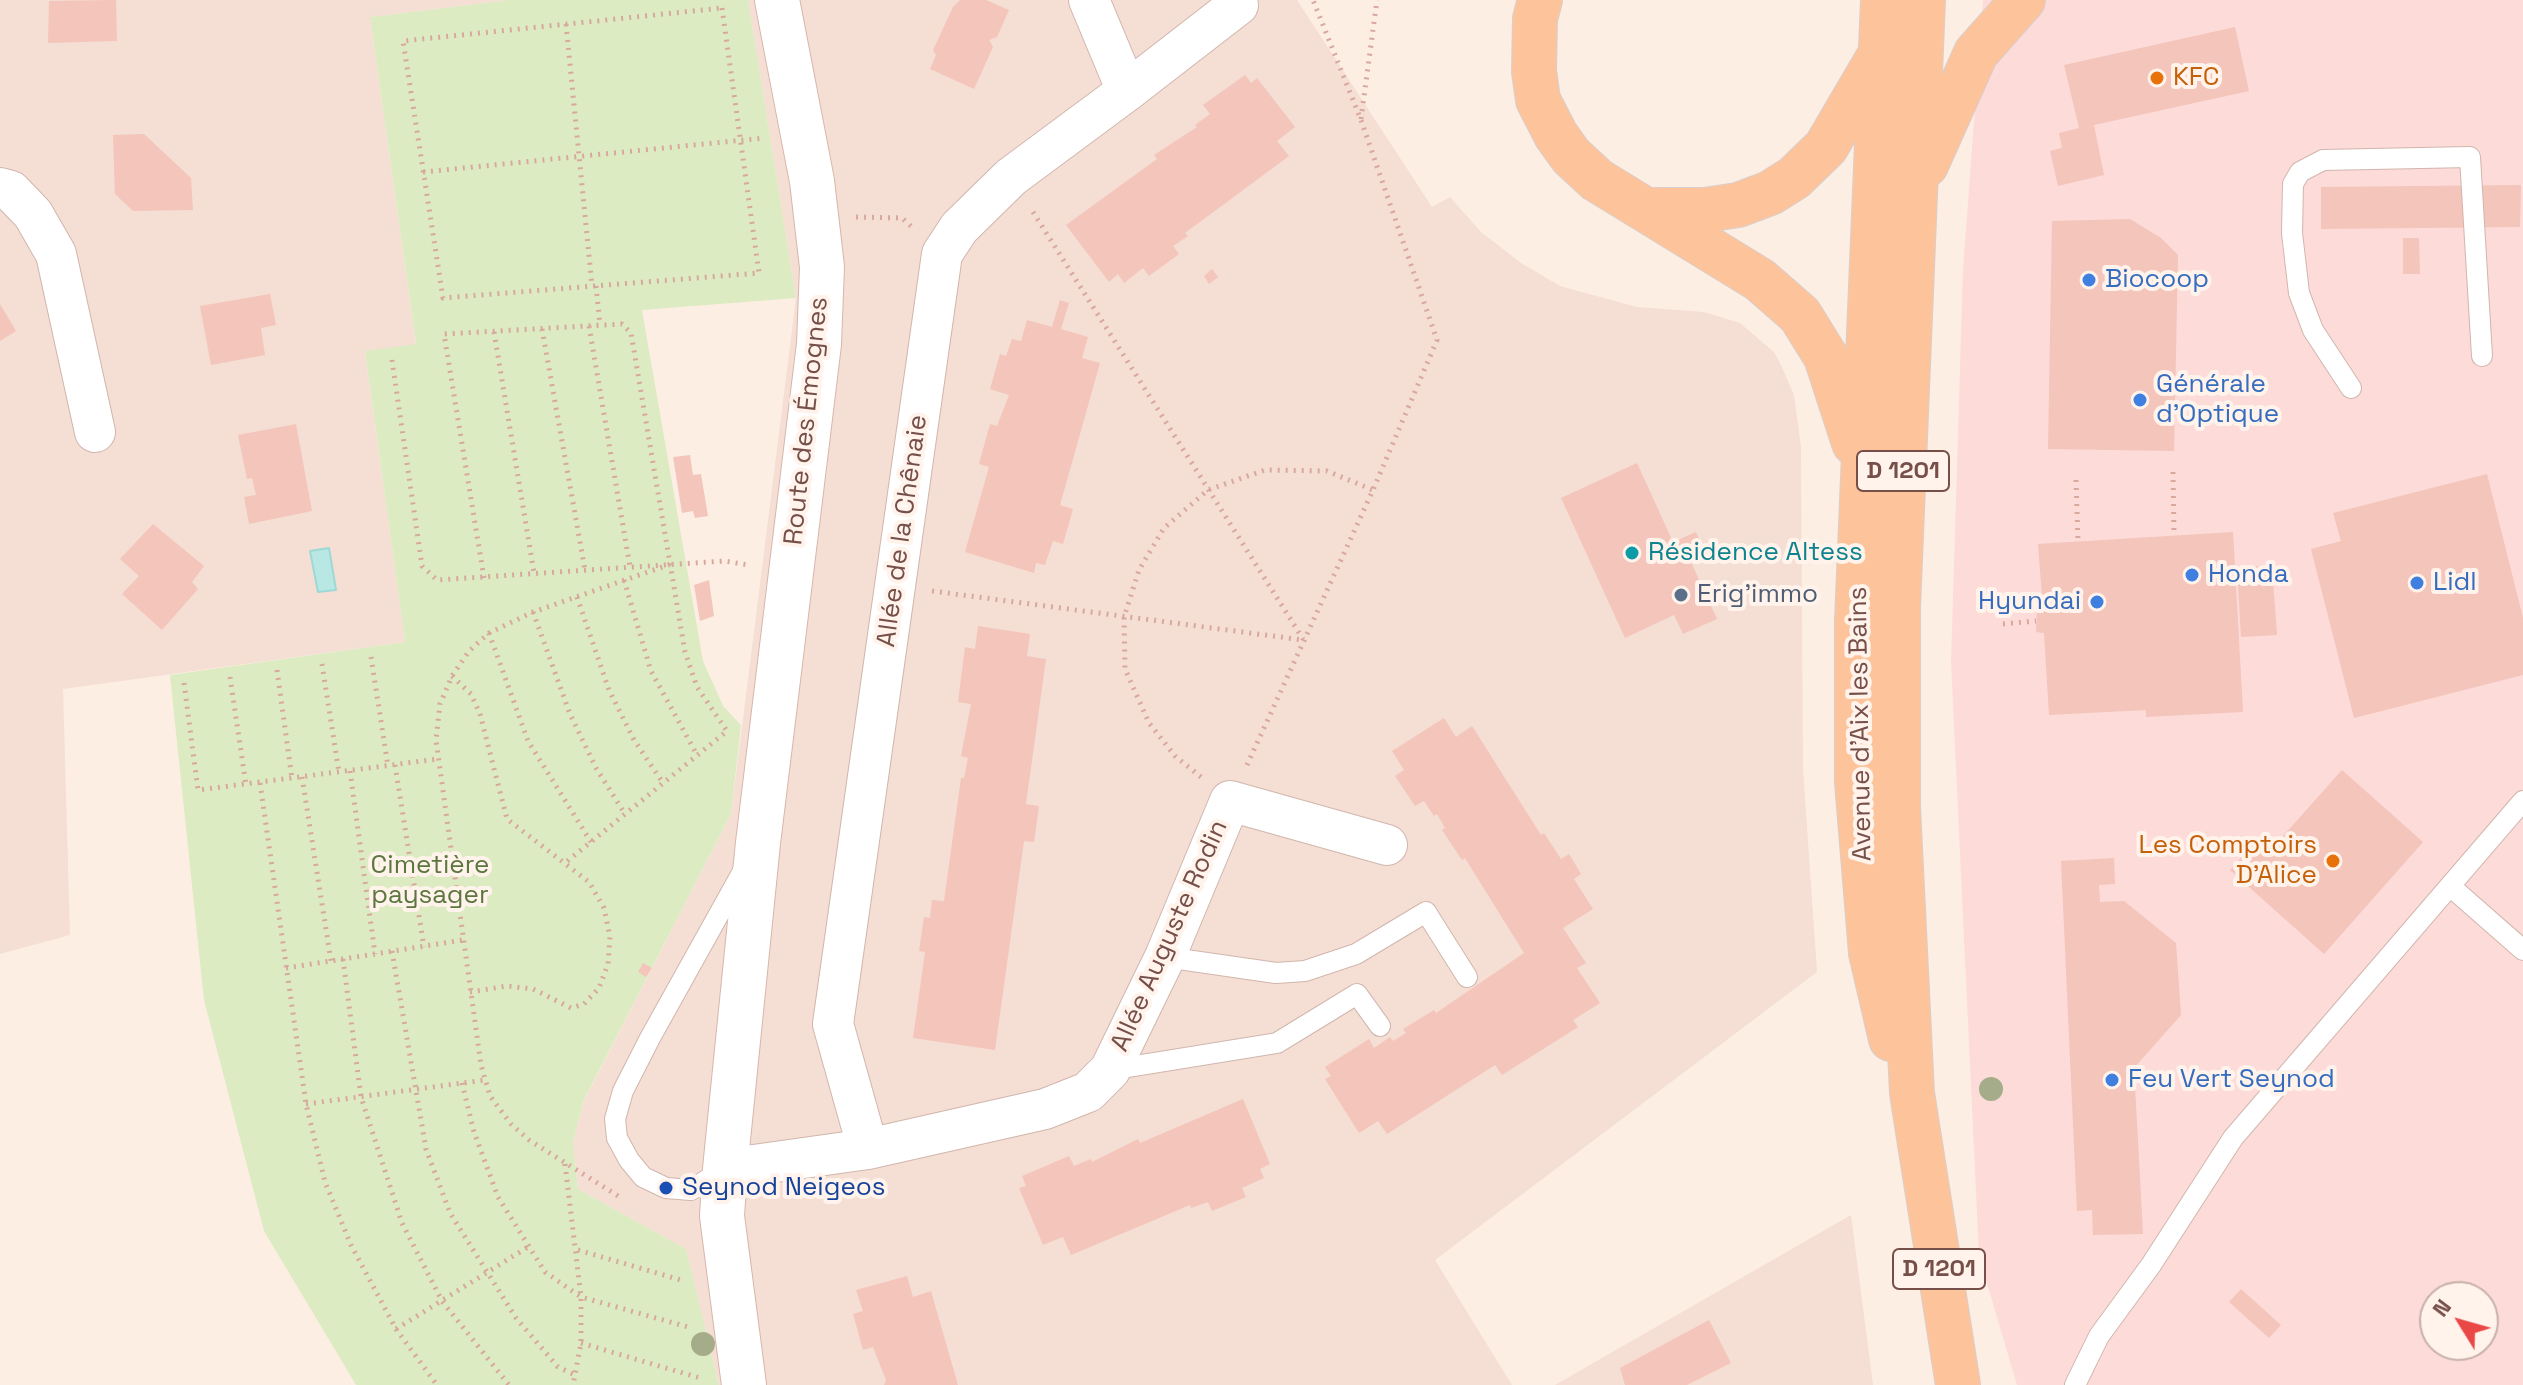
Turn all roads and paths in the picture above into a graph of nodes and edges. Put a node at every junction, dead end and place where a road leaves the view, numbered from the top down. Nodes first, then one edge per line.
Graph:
1 (777, 0) edge
2 (1089, 0) edge
3 (1313, 0) edge
4 (1377, 0) edge
5 (1540, 0) edge
6 (1883, 0) edge
7 (1923, 0) edge
8 (2023, 0) edge
9 (1238, 5) dead end
10 (566, 24) junction
11 (1881, 53) junction
12 (1127, 91) junction
13 (1361, 120) junction
14 (770, 137) dead end
15 (740, 140) junction
16 (579, 157) junction
17 (423, 172) junction
18 (1011, 177) junction
19 (0, 188) edge
20 (1912, 201) junction
21 (1649, 210) junction
22 (848, 218) dead end
23 (902, 218) dead end
24 (594, 286) junction
25 (600, 325) junction
26 (589, 326) junction
27 (542, 329) junction
28 (494, 332) junction
29 (2482, 356) dead end
30 (392, 360) dead end
31 (2351, 388) dead end
32 (95, 432) dead end
33 (1863, 471) junction
34 (2173, 472) dead end
35 (2076, 480) dead end
36 (1208, 490) junction
37 (1373, 490) junction
38 (2174, 535) dead end
39 (2078, 541) dead end
40 (671, 564) junction
41 (630, 567) junction
42 (585, 570) junction
43 (792, 572) junction
44 (534, 573) junction
45 (484, 578) junction
46 (624, 580) junction
47 (895, 586) junction
48 (577, 597) junction
49 (533, 612) junction
50 (1124, 617) junction
51 (2036, 621) dead end
52 (2003, 624) dead end
53 (489, 633) junction
54 (1304, 640) junction
55 (371, 657) dead end
56 (322, 664) dead end
57 (277, 670) dead end
58 (452, 676) junction
59 (230, 677) dead end
60 (184, 683) dead end
61 (697, 755) junction
62 (438, 759) junction
63 (392, 766) junction
64 (350, 771) junction
65 (339, 773) junction
66 (302, 777) junction
67 (292, 779) junction
68 (260, 783) junction
69 (663, 783) junction
70 (246, 785) junction
71 (1230, 801) junction
72 (2523, 801) edge
73 (625, 814) junction
74 (591, 842) junction
75 (758, 843) junction
76 (1387, 845) dead end
77 (565, 863) junction
78 (2450, 886) junction
79 (463, 940) junction
80 (424, 947) junction
81 (2523, 950) edge
82 (392, 951) junction
83 (375, 954) junction
84 (1165, 957) junction
85 (343, 959) junction
86 (331, 961) junction
87 (286, 968) junction
88 (1467, 977) dead end
89 (470, 992) junction
90 (1380, 1026) dead end
91 (1110, 1070) junction
92 (485, 1080) junction
93 (462, 1083) junction
94 (414, 1090) junction
95 (361, 1097) junction
96 (306, 1104) junction
97 (868, 1149) junction
98 (1920, 1154) junction
99 (565, 1163) junction
100 (725, 1169) junction
101 (623, 1199) dead end
102 (528, 1247) junction
103 (577, 1250) junction
104 (486, 1275) junction
105 (684, 1281) dead end
106 (581, 1297) junction
107 (442, 1301) junction
108 (688, 1327) dead end
109 (396, 1329) junction
110 (581, 1343) junction
111 (575, 1375) junction
112 (701, 1378) dead end
113 (437, 1385) edge
114 (509, 1385) edge
115 (573, 1385) edge
116 (744, 1385) edge
117 (1958, 1385) edge
118 (2075, 1385) edge

1 - 43 street, Route des Émognes
2 - 12 street
3 - 13 path
4 - 13 path
5 - 21 main road
6 - 11 main road, Avenue d'Aix les Bains / D 1201
7 - 20 main road, Avenue d'Aix les Bains / D 1201
8 - 20 main road
9 - 12 street, Allée de la Chênaie
10 - 15 path
10 - 16 path
10 - 17 path
11 - 21 main road
11 - 33 main road, Avenue d'Aix les Bains / D 1201
12 - 18 street, Allée de la Chênaie
13 - 37 path
14 - 15 path
15 - 16 path
15 - 24 path
16 - 17 path
16 - 24 path
17 - 24 path
18 - 36 path
18 - 47 street, Allée de la Chênaie
19 - 32 street
20 - 98 main road, Avenue d'Aix les Bains / D 1201
21 - 33 main road
22 - 23 path
24 - 25 path
25 - 26 path
25 - 40 path
26 - 27 path
26 - 41 path
27 - 28 path
27 - 42 path
28 - 44 path
28 - 45 path
29 - 31 lane
30 - 45 path
33 - 98 main road, Avenue d'Aix les Bains / D 1201
34 - 38 path
35 - 39 path
36 - 37 path
36 - 50 path
36 - 54 path
37 - 54 path
40 - 41 path
40 - 43 path
40 - 46 path
40 - 61 path
41 - 42 path
42 - 44 path
43 - 75 street, Route des Émognes
44 - 45 path
46 - 48 path
46 - 61 path
47 - 50 path
47 - 97 street, Allée de la Chênaie
48 - 49 path
48 - 69 path
49 - 53 path
49 - 73 path
50 - 54 path
50 - 71 path
51 - 52 path
53 - 58 path
53 - 74 path
54 - 71 path
55 - 63 path
56 - 65 path
57 - 67 path
58 - 62 path
58 - 77 path
59 - 70 path
60 - 70 path
61 - 69 path
62 - 63 path
62 - 79 path
63 - 64 path
63 - 80 path
64 - 65 path
64 - 83 path
65 - 66 path
66 - 67 path
66 - 86 path
67 - 68 path
68 - 70 path
68 - 87 path
69 - 73 path
71 - 76 street, Allée Auguste Rodin
71 - 84 street, Allée Auguste Rodin
72 - 78 lane
73 - 74 path
74 - 77 path
75 - 100 street, Route des Émognes
75 - 100 lane, Route des Émognes
77 - 89 path
78 - 81 lane
78 - 118 lane
79 - 80 path
79 - 89 path
80 - 82 path
82 - 83 path
82 - 94 path
83 - 85 path
84 - 88 lane
84 - 91 street, Allée Auguste Rodin
85 - 86 path
85 - 95 path
86 - 87 path
87 - 96 path
89 - 92 path
90 - 91 lane
91 - 97 street, Allée Auguste Rodin
92 - 93 path
92 - 99 path
93 - 94 path
93 - 102 path
94 - 95 path
94 - 104 path
95 - 96 path
95 - 107 path
96 - 109 path
97 - 100 street, Allée Auguste Rodin
98 - 117 main road, Avenue d'Aix les Bains / D 1201
99 - 101 path
99 - 103 path
100 - 116 street, Route des Émognes
102 - 104 path
102 - 106 path
103 - 105 path
103 - 106 path
104 - 107 path
104 - 111 path
106 - 108 path
106 - 110 path
107 - 109 path
107 - 114 path
109 - 113 path
110 - 111 path
110 - 112 path
111 - 115 path

